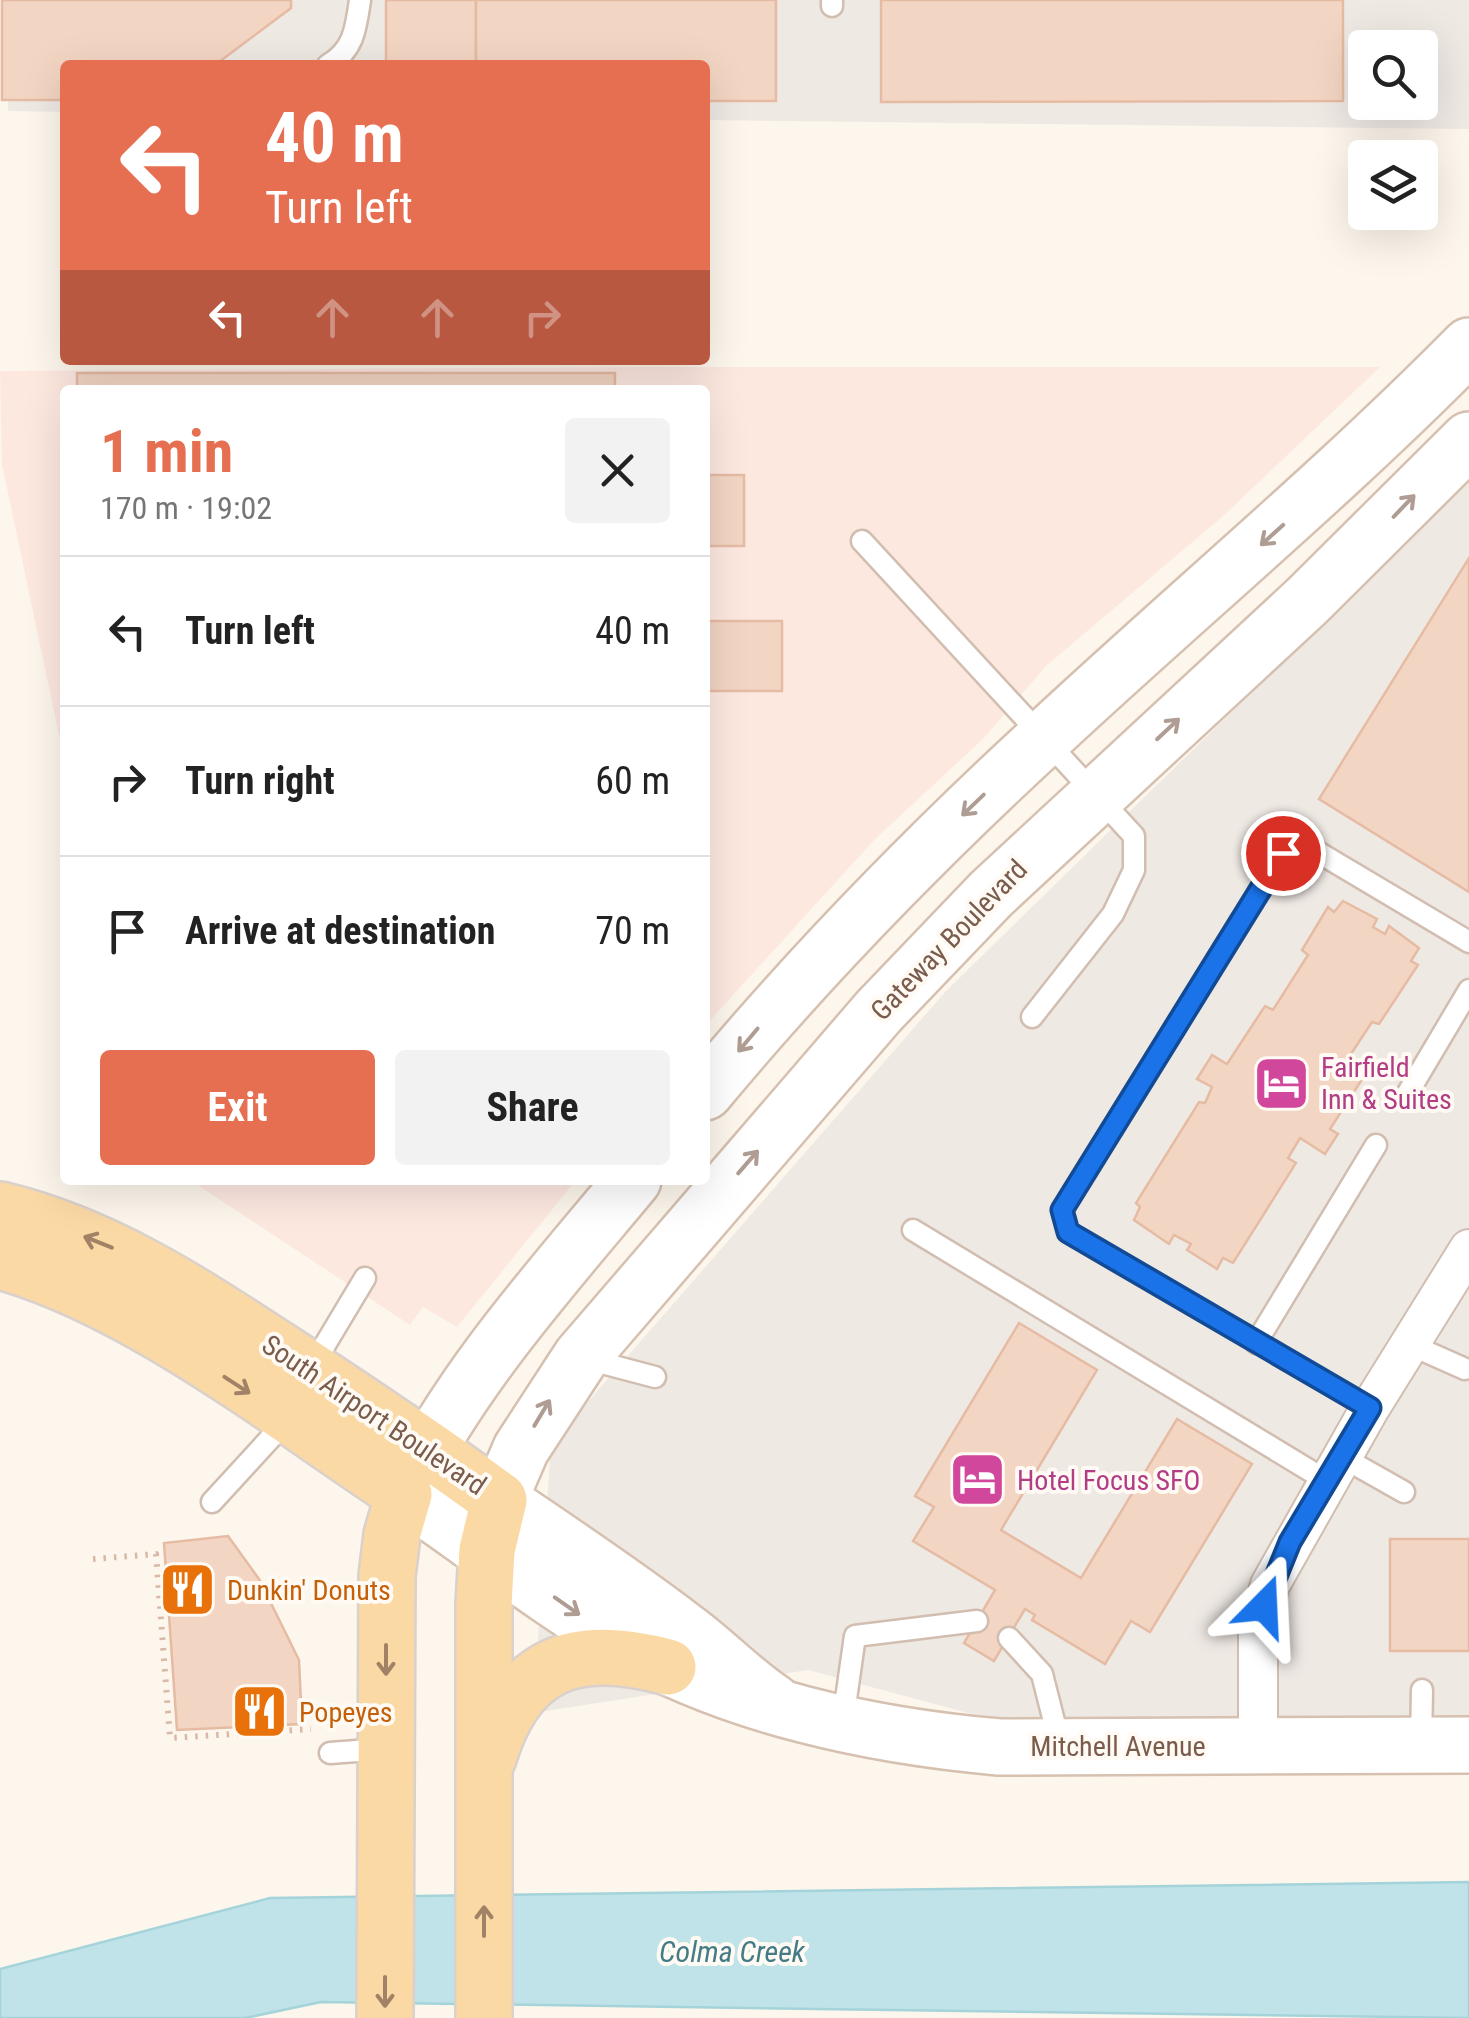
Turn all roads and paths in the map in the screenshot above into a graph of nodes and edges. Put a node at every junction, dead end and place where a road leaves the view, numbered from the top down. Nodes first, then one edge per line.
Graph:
1 (360, 0) edge
2 (337, 60) edge
3 (1469, 346) edge
4 (1469, 440) edge
5 (862, 540) dead end
6 (1044, 738) junction
7 (1097, 796) junction
8 (1469, 942) edge
9 (1469, 990) edge
10 (1032, 1018) dead end
11 (710, 1086) edge
12 (1406, 1096) dead end
13 (1376, 1144) dead end
14 (629, 1185) edge
15 (0, 1210) edge
16 (912, 1230) dead end
17 (1467, 1256) edge
18 (0, 1262) edge
19 (365, 1278) dead end
20 (1256, 1343) junction
21 (1411, 1344) junction
22 (581, 1357) junction
23 (1465, 1369) dead end
24 (310, 1370) junction
25 (654, 1377) dead end
26 (1370, 1408) junction
27 (289, 1419) junction
28 (1335, 1469) junction
29 (416, 1471) junction
30 (1404, 1492) dead end
31 (212, 1502) dead end
32 (493, 1525) junction
33 (93, 1560) dead end
34 (977, 1621) dead end
35 (1008, 1638) dead end
36 (668, 1666) junction
37 (1422, 1690) dead end
38 (773, 1702) junction
39 (842, 1725) junction
40 (318, 1726) dead end
41 (1445, 1745) edge
42 (1060, 1746) junction
43 (1258, 1746) junction
44 (386, 1748) junction
45 (330, 1753) dead end
46 (484, 1770) junction
47 (385, 2018) edge
48 (484, 2018) edge

1 - 2 lane
3 -> 6 main road
7 -> 4 main road, Gateway Boulevard
5 - 6 lane
6 - 7 lane
6 -> 11 main road
7 - 10 lane
22 -> 7 main road, Gateway Boulevard
8 - 20 lane
9 - 12 lane
13 - 20 lane
14 - 29 main road
24 -> 15 main road, South Airport Boulevard
16 - 28 lane
17 - 21 street
18 -> 27 main road, South Airport Boulevard
19 - 24 lane
20 - 26 lane
21 - 23 lane
21 - 26 street
22 - 25 lane
32 -> 22 main road, Gateway Boulevard
24 - 29 main road, South Airport Boulevard
26 - 28 street
27 - 29 main road, South Airport Boulevard
27 - 31 lane
28 - 30 lane
28 - 43 street
29 - 32 main road, Mitchell Avenue
29 -> 44 main road, South Airport Boulevard
32 -> 36 main road, Mitchell Avenue
32 - 38 main road, Mitchell Avenue
32 - 46 main road
33 - 40 path
34 - 39 lane
35 - 42 lane
36 - 38 main road, Mitchell Avenue
36 - 46 main road
37 - 41 lane
38 - 39 main road, Mitchell Avenue
39 - 42 main road, Mitchell Avenue
41 - 43 main road, Mitchell Avenue
42 - 43 main road, Mitchell Avenue
44 - 45 lane
44 -> 47 main road, South Airport Boulevard
48 -> 46 main road

